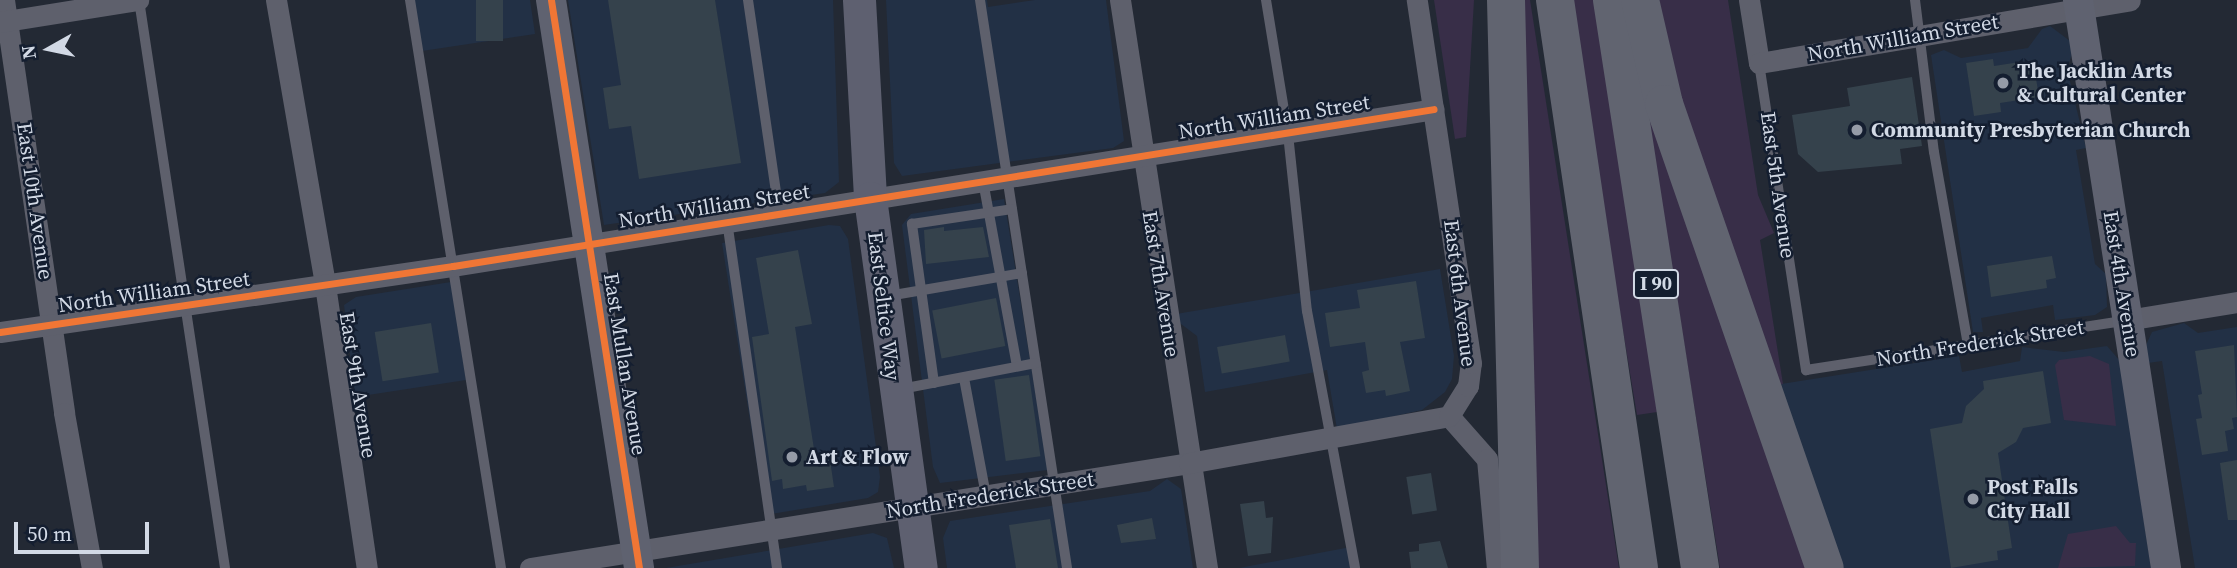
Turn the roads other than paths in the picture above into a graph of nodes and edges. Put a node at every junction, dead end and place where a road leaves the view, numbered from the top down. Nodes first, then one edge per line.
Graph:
1 (138, 0) edge
2 (276, 0) edge
3 (410, 0) edge
4 (551, 0) edge
5 (748, 0) edge
6 (859, 0) edge
7 (979, 0) edge
8 (1120, 0) edge
9 (1266, 0) edge
10 (1417, 0) edge
11 (1506, 0) edge
12 (1555, 0) edge
13 (1612, 0) edge
14 (1640, 0) edge
15 (1749, 0) edge
16 (1914, 0) edge
17 (2130, 0) edge
18 (2079, 4) edge
19 (4, 14) edge
20 (1920, 35) junction
21 (1759, 63) junction
22 (1434, 109) junction
23 (1288, 134) junction
24 (1142, 156) junction
25 (1007, 177) junction
26 (983, 181) junction
27 (870, 198) junction
28 (1012, 208) junction
29 (989, 212) junction
30 (779, 213) junction
31 (727, 222) junction
32 (589, 244) junction
33 (453, 266) junction
34 (1022, 273) junction
35 (1003, 276) junction
36 (325, 285) junction
37 (920, 289) junction
38 (882, 297) junction
39 (2237, 302) edge
40 (185, 304) junction
41 (2127, 320) junction
42 (52, 324) junction
43 (0, 332) edge
44 (1968, 344) junction
45 (1035, 363) junction
46 (1017, 366) junction
47 (1806, 370) joint
48 (964, 377) junction
49 (934, 383) junction
50 (895, 390) junction
51 (1449, 416) junction
52 (1333, 439) junction
53 (1189, 463) junction
54 (1054, 485) junction
55 (986, 496) junction
56 (912, 508) junction
57 (771, 529) junction
58 (638, 559) edge
59 (92, 568) edge
60 (225, 568) edge
61 (367, 568) edge
62 (501, 568) edge
63 (530, 568) edge
64 (777, 568) edge
65 (921, 568) edge
66 (1067, 568) edge
67 (1207, 568) edge
68 (1355, 568) edge
69 (1497, 568) edge
70 (1520, 568) edge
71 (1640, 568) edge
72 (1700, 568) edge
73 (1825, 568) edge
74 (2166, 568) edge

1 - 19 street
1 - 40 lane
2 - 36 street, East 9th Avenue
3 - 33 lane
4 - 32 street, East Mullan Avenue
5 - 30 lane
6 - 27 main road, East Seltice Way
7 - 25 lane
8 - 24 street, East 7th Avenue
9 - 23 lane
10 - 22 street, East 6th Avenue
11 - 70 highway
12 - 71 highway
13 - 72 highway, I 90
14 - 73 highway
15 - 21 street, East 5th Avenue
16 - 20 lane
17 - 18 street, North William Street
18 - 20 street, North William Street
18 - 41 street, East 4th Avenue
19 - 42 street, East 10th Avenue
20 - 21 street, North William Street
20 - 44 lane
21 - 47 lane, East 5th Avenue
22 - 23 street, North William Street
22 - 51 street, East 6th Avenue
23 - 24 street, North William Street
23 - 52 lane
24 - 25 street, North William Street
24 - 53 street, East 7th Avenue
25 - 26 street, North William Street
25 - 28 lane
26 - 27 street, North William Street
26 - 29 lane
27 - 30 street, North William Street
27 - 38 main road, East Seltice Way
28 - 29 lane
28 - 34 lane
29 - 35 lane
29 - 37 lane
30 - 31 street, North William Street
31 - 32 street, North William Street
31 - 57 lane
32 - 33 street, North William Street
32 - 58 street, East Mullan Avenue
33 - 36 street, North William Street
33 - 62 lane
34 - 35 lane
34 - 45 lane
35 - 37 lane
35 - 46 lane
36 - 40 street, North William Street
36 - 61 street, East 9th Avenue
37 - 38 lane
37 - 49 lane
38 - 50 main road, East Seltice Way
39 - 41 street, North Frederick Street
40 - 42 street, North William Street
40 - 60 lane
41 - 44 lane, North Frederick Street
41 - 74 street, East 4th Avenue
42 - 43 street, North William Street
42 - 59 street, East 10th Avenue
44 - 47 lane, North Frederick Street
45 - 46 lane
45 - 54 lane
46 - 48 lane
48 - 49 lane
48 - 55 lane
49 - 50 lane
50 - 56 main road, East Seltice Way
51 - 52 street, North Frederick Street
51 - 69 street
52 - 53 street, North Frederick Street
52 - 68 lane
53 - 54 street, North Frederick Street
53 - 67 street, East 7th Avenue
54 - 55 street, North Frederick Street
54 - 66 lane
55 - 56 street, North Frederick Street
56 - 57 street, North Frederick Street
56 - 65 main road, East Seltice Way
57 - 58 street, North Frederick Street
57 - 64 lane
58 - 63 street, North Frederick Street

